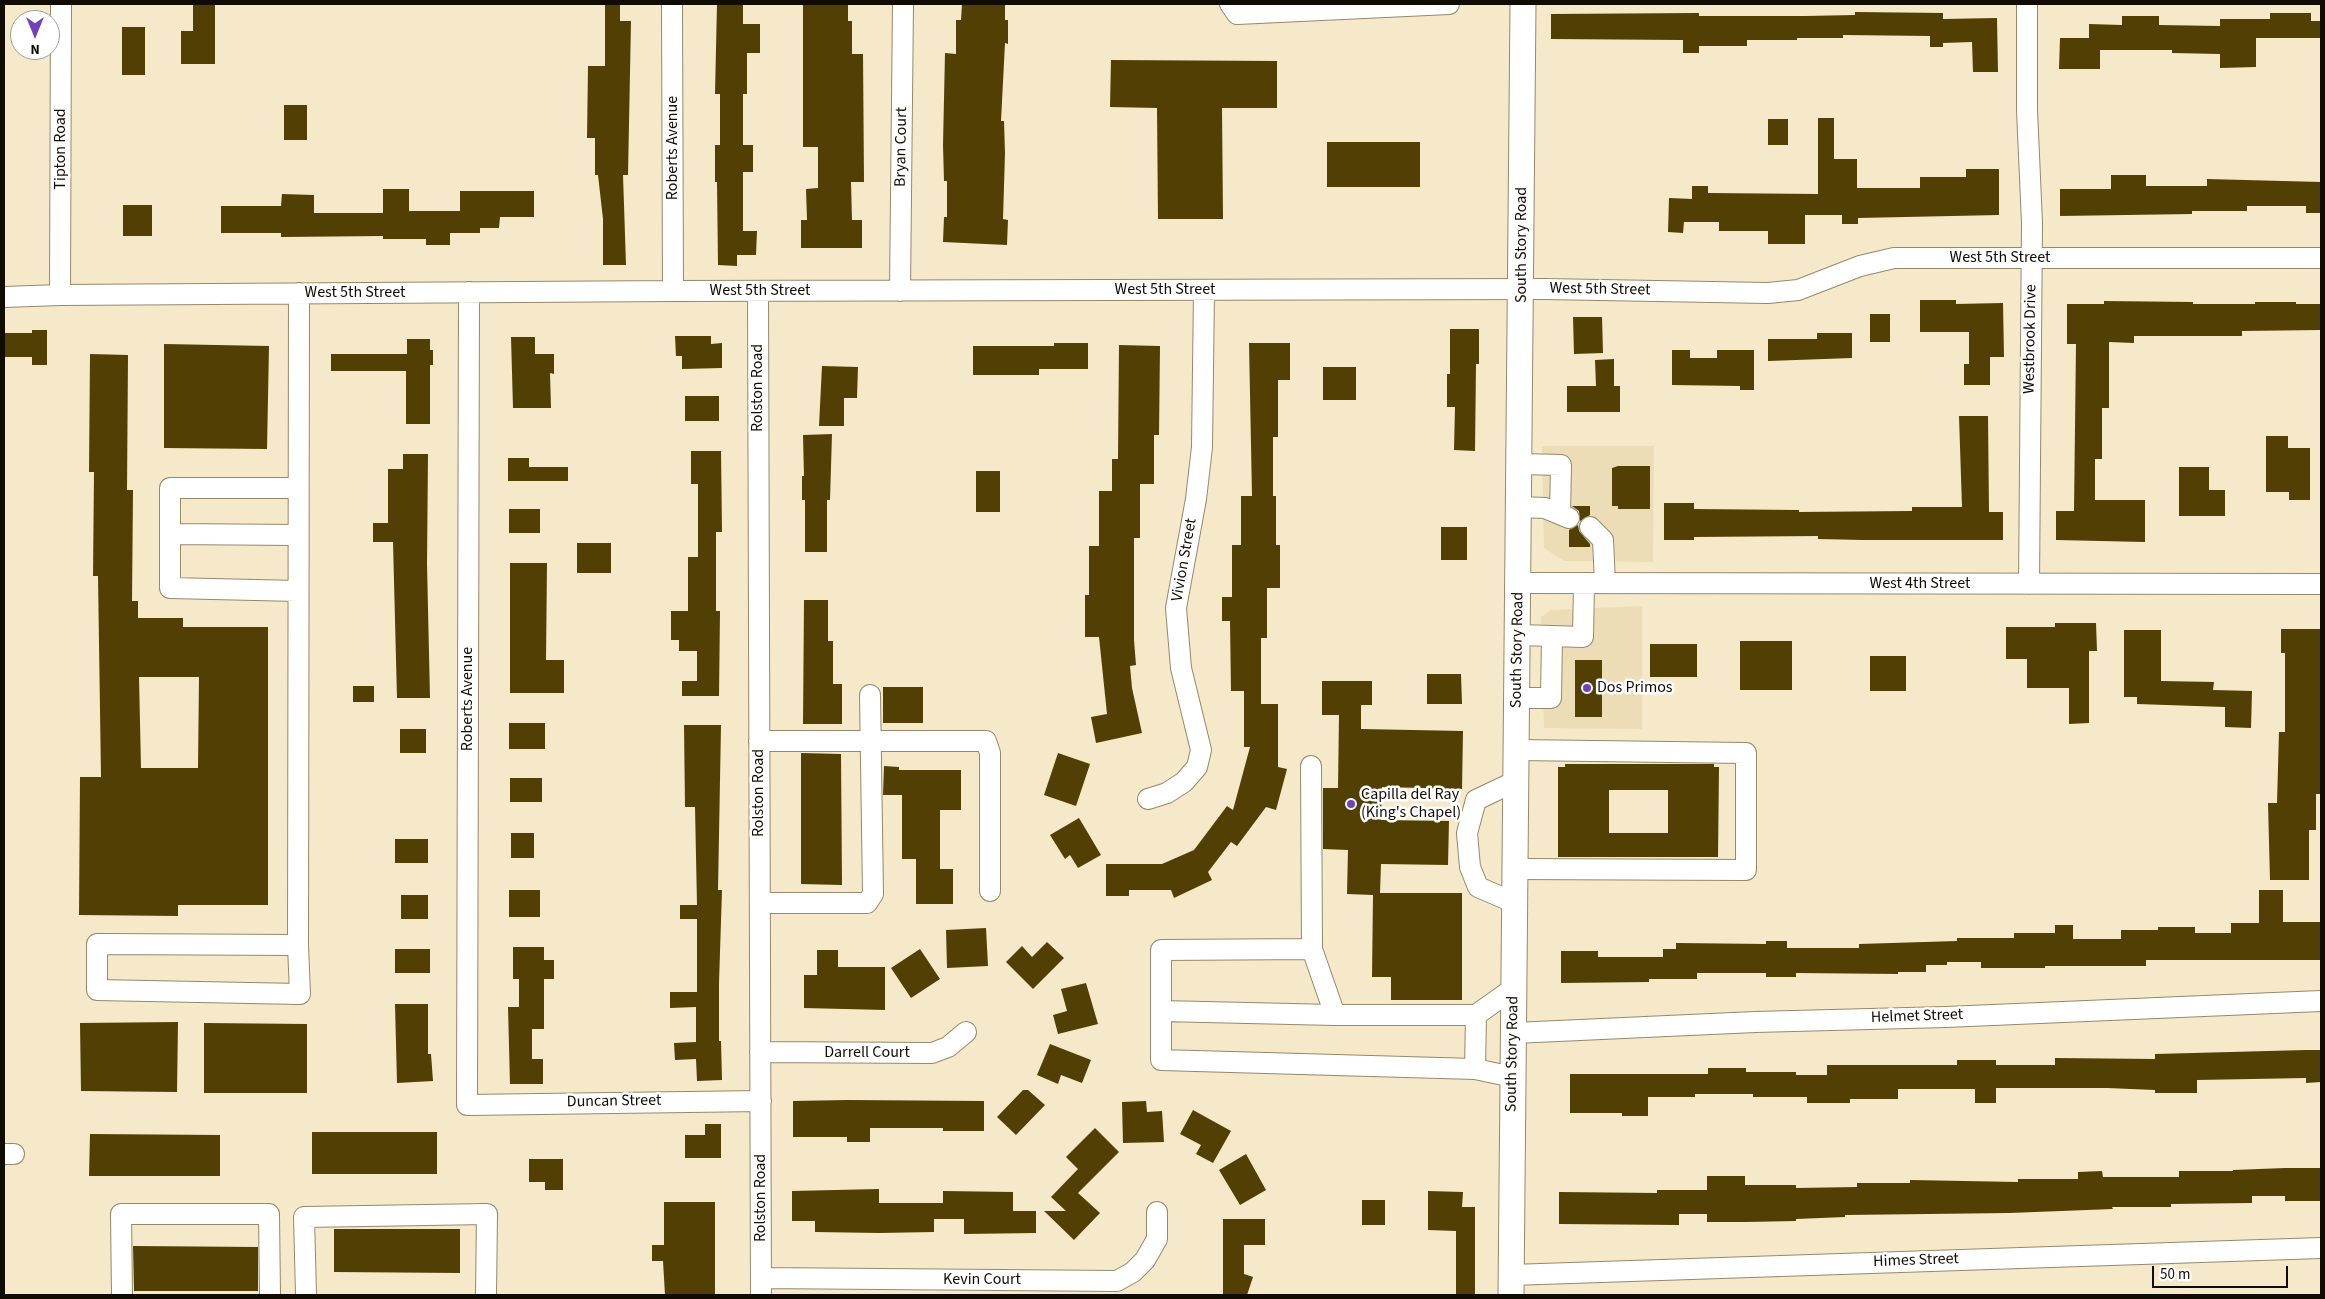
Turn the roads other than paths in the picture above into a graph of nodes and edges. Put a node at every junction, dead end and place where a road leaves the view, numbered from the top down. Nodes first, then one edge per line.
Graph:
1 (62, 4) edge
2 (672, 4) edge
3 (903, 4) edge
4 (1230, 4) edge
5 (1449, 4) edge
6 (1523, 4) edge
7 (2027, 4) edge
8 (2032, 257) junction
9 (2321, 258) edge
10 (1204, 290) junction
11 (1521, 290) junction
12 (673, 291) junction
13 (758, 291) junction
14 (900, 291) junction
15 (469, 292) junction
16 (299, 293) junction
17 (60, 295) junction
18 (4, 297) edge
19 (1520, 464) junction
20 (298, 488) junction
21 (1519, 507) junction
22 (1590, 527) dead end
23 (170, 534) junction
24 (298, 535) junction
25 (1518, 583) junction
26 (1584, 583) junction
27 (1605, 583) junction
28 (2029, 584) junction
29 (2321, 584) edge
30 (298, 590) junction
31 (1518, 635) junction
32 (1552, 636) junction
33 (870, 694) dead end
34 (1517, 698) junction
35 (870, 740) junction
36 (759, 741) junction
37 (1516, 750) junction
38 (1311, 766) dead end
39 (1516, 781) junction
40 (1148, 799) dead end
41 (1516, 869) junction
42 (990, 891) dead end
43 (760, 903) junction
44 (1515, 903) junction
45 (298, 945) junction
46 (1312, 949) junction
47 (1514, 988) junction
48 (2321, 1001) edge
49 (1161, 1011) junction
50 (1335, 1015) junction
51 (1476, 1015) junction
52 (966, 1032) dead end
53 (1514, 1033) junction
54 (760, 1052) junction
55 (1475, 1068) junction
56 (1513, 1077) junction
57 (761, 1101) junction
58 (467, 1105) joint
59 (1157, 1212) dead end
60 (2321, 1248) edge
61 (1511, 1285) edge
62 (761, 1287) edge
63 (122, 1295) edge
64 (270, 1295) edge
65 (306, 1295) edge
66 (486, 1295) edge

1 - 17 street, Tipton Road
2 - 12 street, Roberts Avenue
3 - 14 street, Bryan Court
4 - 5 street
6 - 11 main road, South Story Road
7 - 8 street, Westbrook Drive
8 - 9 street, West 5th Street
8 - 11 street, West 5th Street
8 - 28 street, Westbrook Drive
10 - 11 street, West 5th Street
10 - 14 street, West 5th Street
10 - 40 street, Vivion Street
11 - 19 main road, South Story Road
12 - 13 street, West 5th Street
12 - 15 street, West 5th Street
13 - 14 street, West 5th Street
13 - 36 street, Rolston Road
15 - 16 street, West 5th Street
15 - 58 street, Roberts Avenue
16 - 17 street, West 5th Street
16 - 20 street
17 - 18 street, West 5th Street
19 - 21 main road, South Story Road
19 - 21 street
20 - 23 street
20 - 24 street
21 - 25 main road, South Story Road
22 - 27 street
23 - 24 street
23 - 30 street
24 - 30 street
25 - 26 street, West 4th Street
25 - 31 main road, South Story Road
26 - 27 street, West 4th Street
26 - 32 street
27 - 28 street, West 4th Street
28 - 29 street, West 4th Street
30 - 45 street
31 - 32 street
31 - 34 main road, South Story Road
32 - 34 street
33 - 35 street
34 - 37 main road, South Story Road
35 - 36 street
35 - 42 street
35 - 43 street
36 - 43 street, Rolston Road
37 - 39 main road, South Story Road
37 - 41 street
38 - 46 street
39 - 41 main road, South Story Road
39 - 44 street
41 - 44 main road, South Story Road
43 - 54 street, Rolston Road
44 - 47 main road, South Story Road
45 - 45 street
46 - 49 street
46 - 50 street
47 - 51 street
47 - 53 main road, South Story Road
48 - 53 street, Helmet Street
49 - 50 street
49 - 55 street
50 - 51 street
51 - 55 street
52 - 54 street, Darrell Court
53 - 56 main road, South Story Road
54 - 57 street, Rolston Road
55 - 56 street
56 - 61 main road, South Story Road
57 - 58 street, Duncan Street
57 - 62 street, Rolston Road
59 - 62 street, Kevin Court
60 - 61 street, Himes Street
63 - 64 street
65 - 66 street

